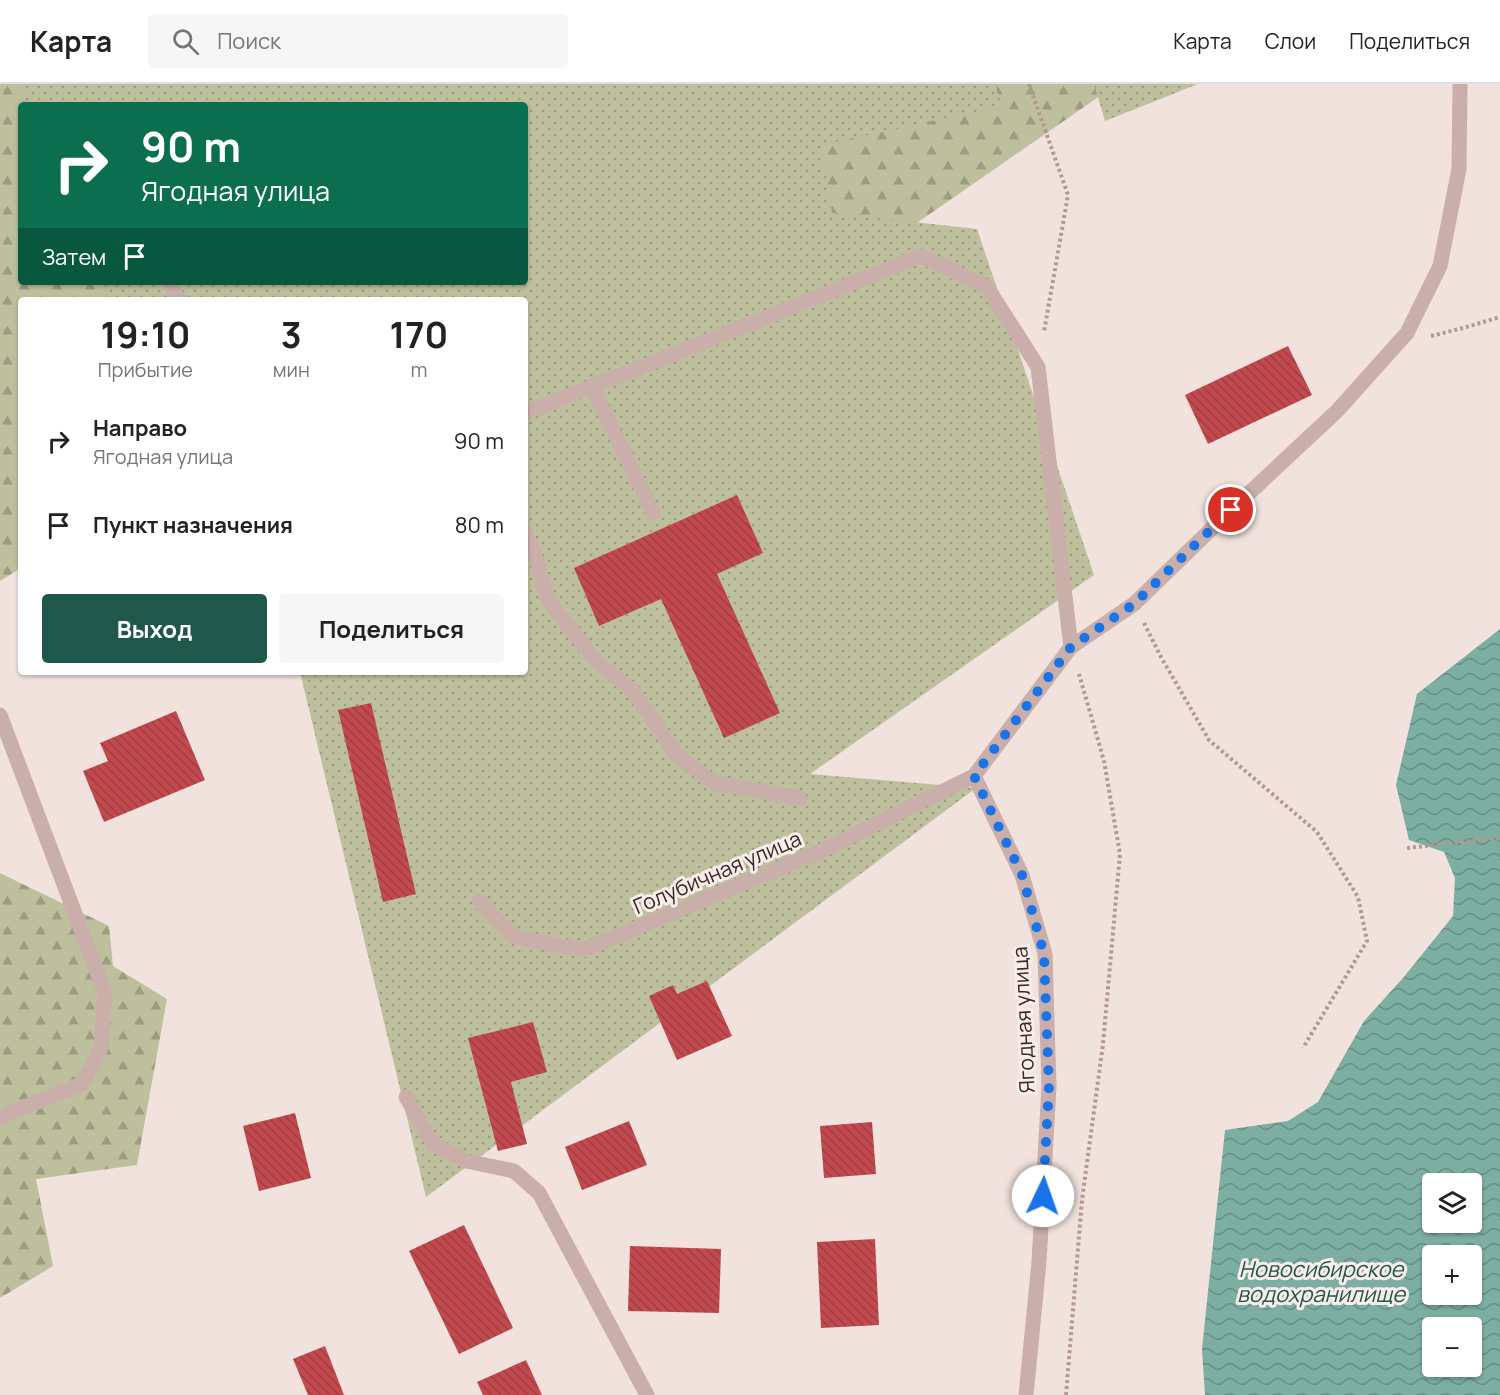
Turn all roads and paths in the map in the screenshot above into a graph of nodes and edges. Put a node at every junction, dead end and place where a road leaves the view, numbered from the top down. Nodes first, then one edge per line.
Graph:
1 (1029, 84) edge
2 (1460, 84) edge
3 (1500, 318) edge
4 (1398, 343) junction
5 (1038, 367) junction
6 (592, 386) junction
7 (528, 412) edge
8 (653, 513) dead end
9 (528, 538) edge
10 (1134, 604) junction
11 (1071, 647) junction
12 (0, 715) edge
13 (974, 776) junction
14 (800, 798) dead end
15 (1500, 838) edge
16 (1407, 848) dead end
17 (478, 901) dead end
18 (1304, 1048) dead end
19 (406, 1097) dead end
20 (0, 1117) edge
21 (647, 1395) edge
22 (1026, 1395) edge
23 (1066, 1395) edge

1 - 5 path
2 - 4 street
3 - 4 path
4 - 10 street
5 - 6 street
5 - 11 street
6 - 7 street
6 - 8 street
9 - 14 street
10 - 11 street
10 - 18 path
11 - 13 street
11 - 23 path
12 - 20 street
13 - 17 street, Голубичная улица
13 - 22 street, Ягодная улица
15 - 16 path
19 - 21 street

